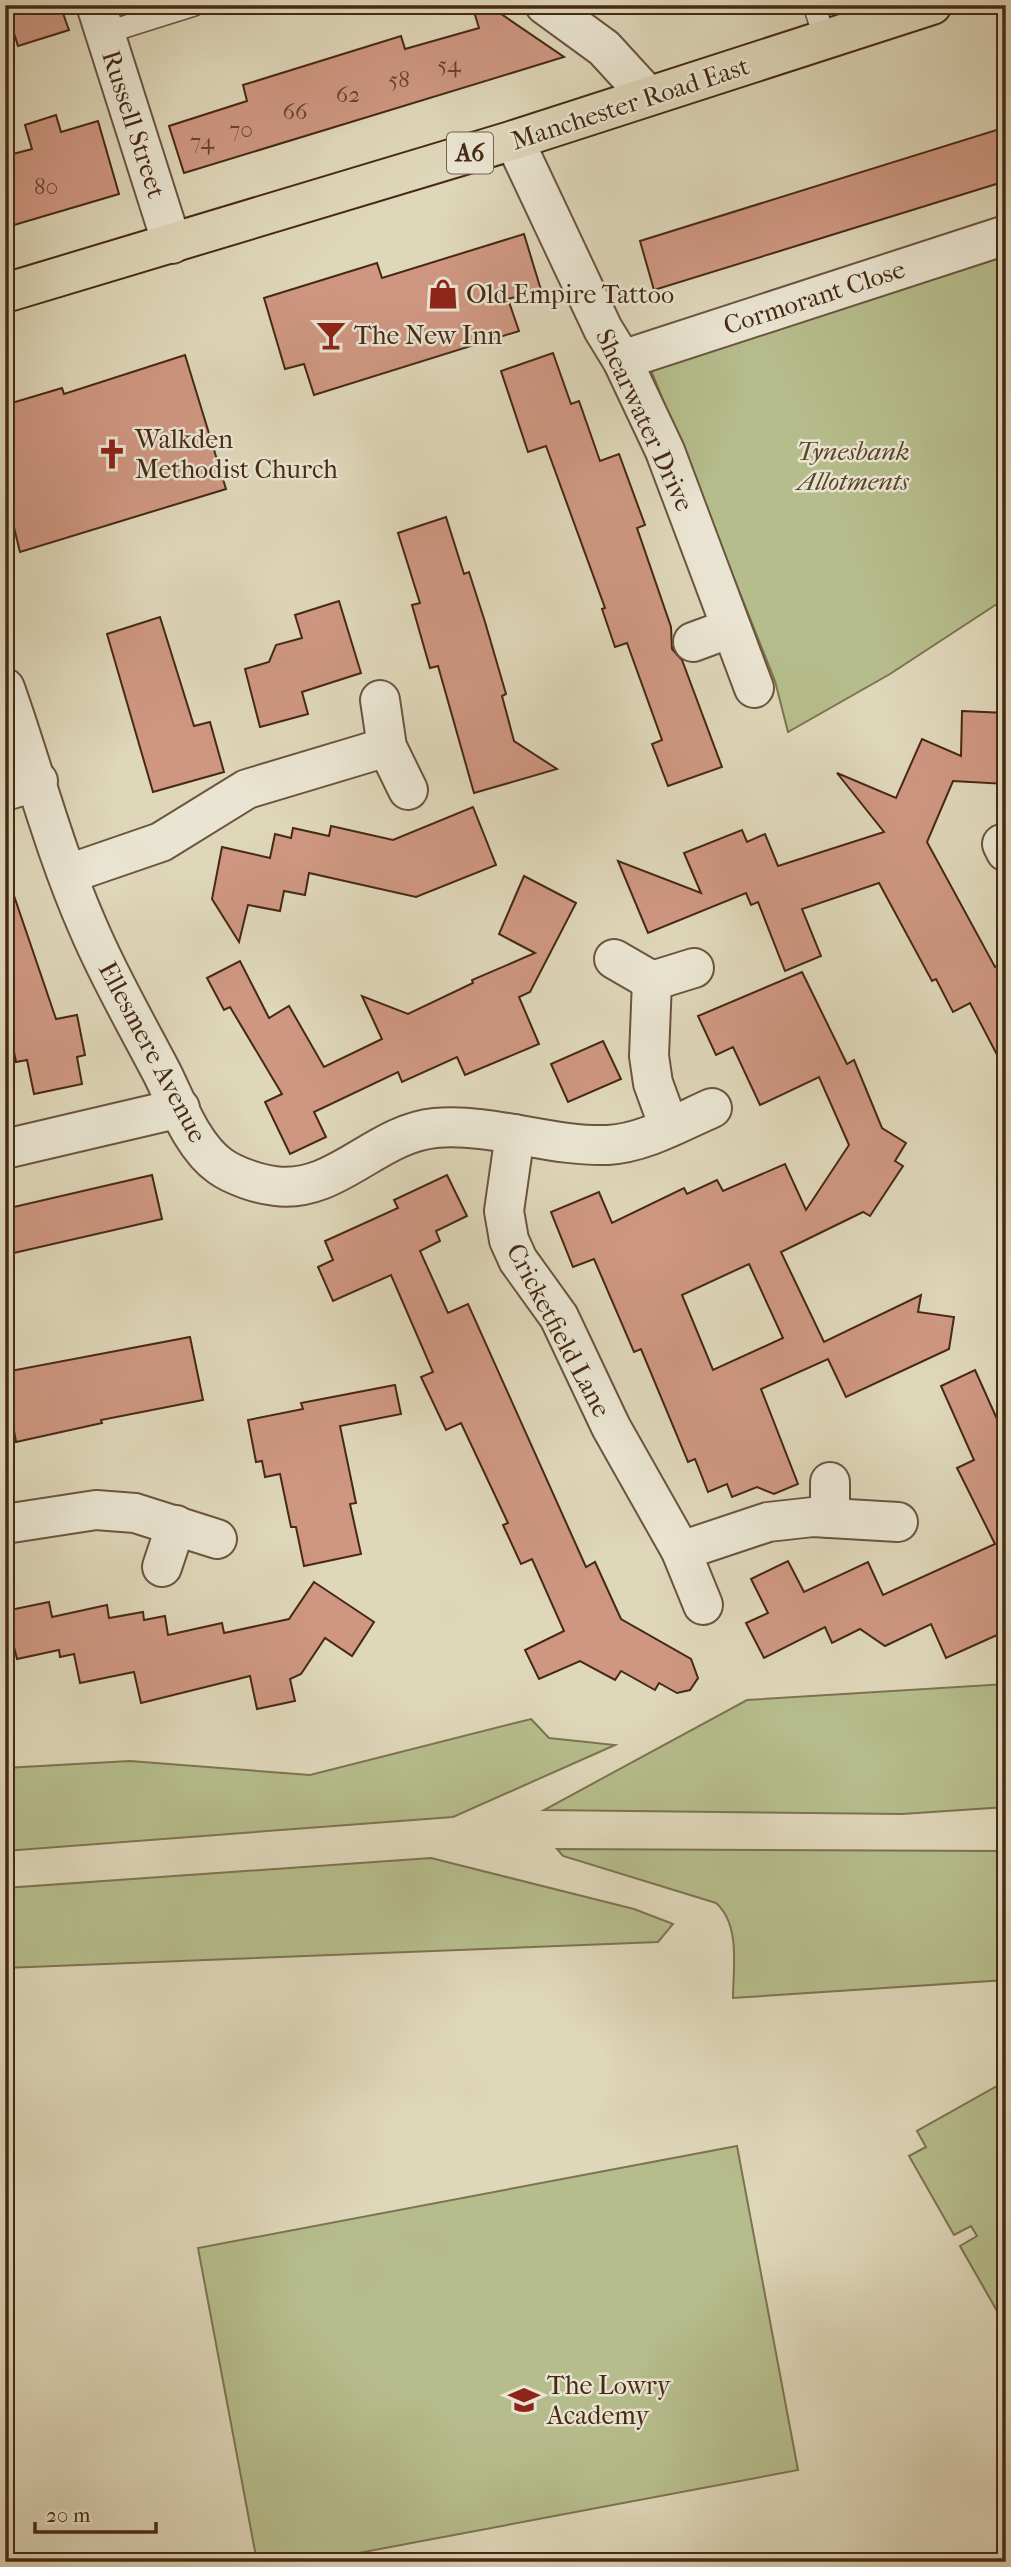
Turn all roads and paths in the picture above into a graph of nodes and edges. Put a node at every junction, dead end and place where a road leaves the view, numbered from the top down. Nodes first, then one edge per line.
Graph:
1 (194, 5) edge
2 (545, 5) edge
3 (814, 5) edge
4 (932, 5) edge
5 (101, 19) edge
6 (826, 42) junction
7 (648, 96) junction
8 (514, 140) junction
9 (1006, 235) edge
10 (172, 244) junction
11 (5, 293) edge
12 (622, 359) junction
13 (732, 628) junction
14 (693, 642) dead end
15 (5, 688) edge
16 (754, 688) dead end
17 (380, 700) dead end
18 (387, 747) junction
19 (22, 786) edge
20 (408, 790) dead end
21 (68, 874) junction
22 (614, 959) dead end
23 (694, 968) dead end
24 (652, 981) junction
25 (180, 1108) junction
26 (712, 1108) dead end
27 (669, 1126) junction
28 (515, 1135) junction
29 (5, 1149) edge
30 (898, 1522) dead end
31 (5, 1524) edge
32 (176, 1525) junction
33 (217, 1539) dead end
34 (681, 1551) junction
35 (162, 1567) dead end
36 (703, 1605) dead end

1 - 5 lane
2 - 7 street
3 - 6 lane
4 - 6 main road, Manchester Road East / A6
5 - 10 street, Russell Street
6 - 7 main road, Manchester Road East / A6
7 - 8 main road, Manchester Road East / A6
8 - 10 main road, Manchester Road East / A6
8 - 12 street, Shearwater Drive
9 - 12 street, Cormorant Close
10 - 11 main road, Manchester Road East / A6
12 - 13 street, Shearwater Drive
13 - 14 street
13 - 16 street, Shearwater Drive
15 - 19 street, Ellesmere Avenue
17 - 18 street
18 - 20 street
18 - 21 street
19 - 21 street, Ellesmere Avenue
21 - 25 street, Ellesmere Avenue
22 - 24 street
23 - 24 street
24 - 27 street
25 - 28 street, Ellesmere Avenue
25 - 29 street
26 - 27 street, Ellesmere Avenue
27 - 28 street, Ellesmere Avenue
28 - 34 street, Cricketfield Lane
30 - 34 street
31 - 32 street
32 - 33 street
32 - 35 street
34 - 36 street, Cricketfield Lane

